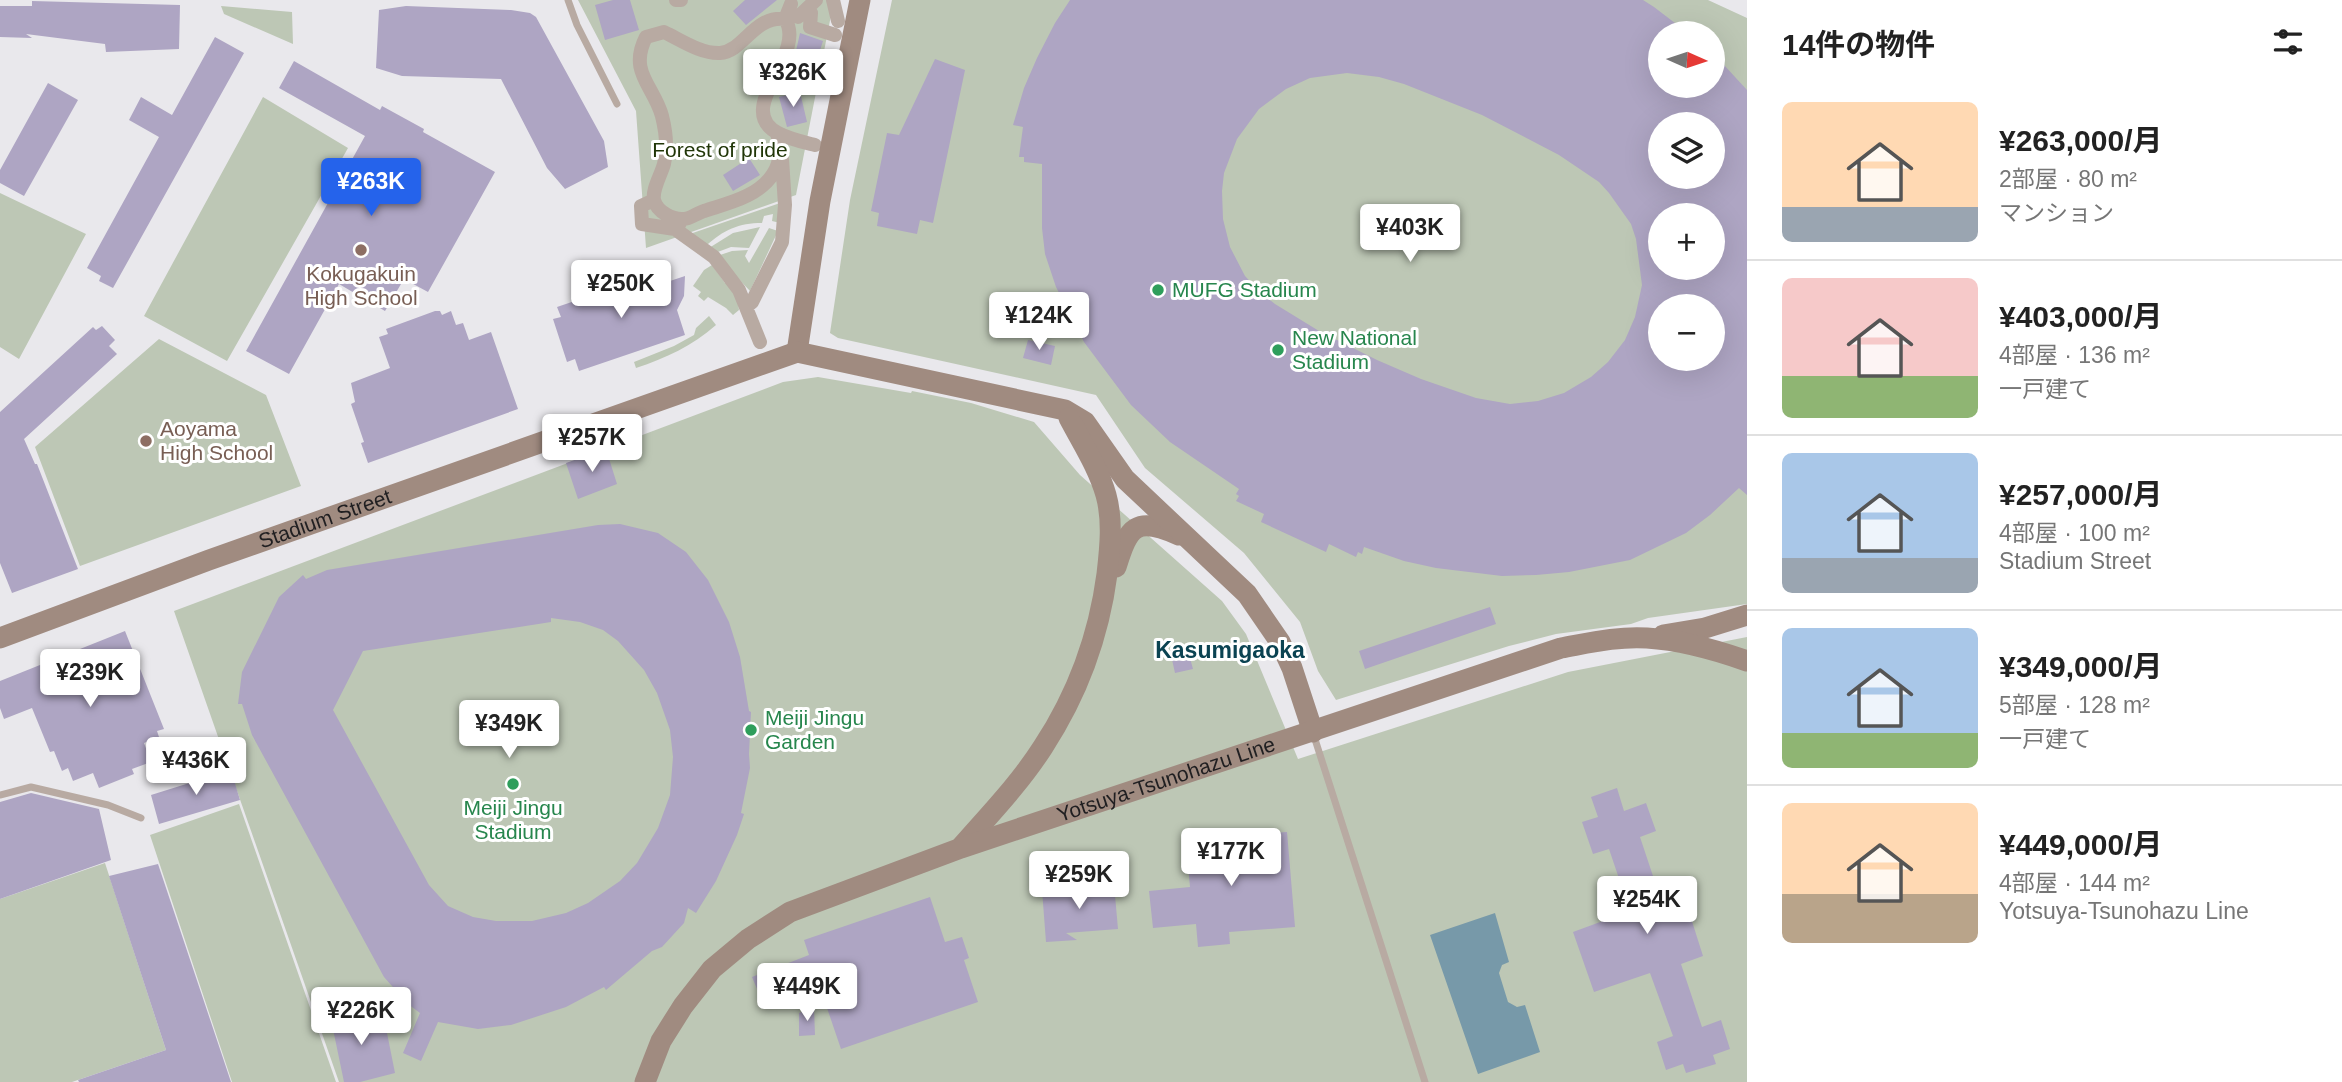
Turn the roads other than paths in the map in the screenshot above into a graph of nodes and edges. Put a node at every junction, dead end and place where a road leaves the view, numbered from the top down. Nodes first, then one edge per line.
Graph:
1 (568, 0) edge
2 (676, 0) edge
3 (681, 0) edge
4 (816, 0) edge
5 (833, 0) edge
6 (860, 0) edge
7 (804, 12) junction
8 (788, 16) junction
9 (617, 104) dead end
10 (776, 133) junction
11 (815, 145) dead end
12 (781, 150) junction
13 (654, 200) junction
14 (678, 224) junction
15 (746, 307) junction
16 (760, 342) dead end
17 (797, 352) junction
18 (1065, 410) junction
19 (1190, 540) junction
20 (1747, 615) edge
21 (1097, 626) junction
22 (0, 638) edge
23 (1647, 638) junction
24 (1747, 661) edge
25 (1313, 732) junction
26 (0, 795) edge
27 (141, 818) dead end
28 (961, 848) junction
29 (645, 1082) edge
30 (1425, 1082) edge

1 - 9 lane
2 - 3 street
4 - 7 street
5 - 7 street
6 - 17 street
7 - 8 street
8 - 10 street
8 - 13 street
10 - 11 street
10 - 12 street
12 - 14 street
12 - 15 street
13 - 14 street
13 - 14 street
14 - 15 street
15 - 16 street
17 - 18 street
17 - 22 street, Stadium Street
18 - 19 street
18 - 21 street
19 - 21 street
19 - 25 street
20 - 23 street, Yotsuya-Tsunohazu Line
21 - 28 street
23 - 24 street, Yotsuya-Tsunohazu Line
23 - 25 street, Yotsuya-Tsunohazu Line
25 - 28 street, Yotsuya-Tsunohazu Line
25 - 30 lane
26 - 27 lane
28 - 29 street, Yotsuya-Tsunohazu Line

